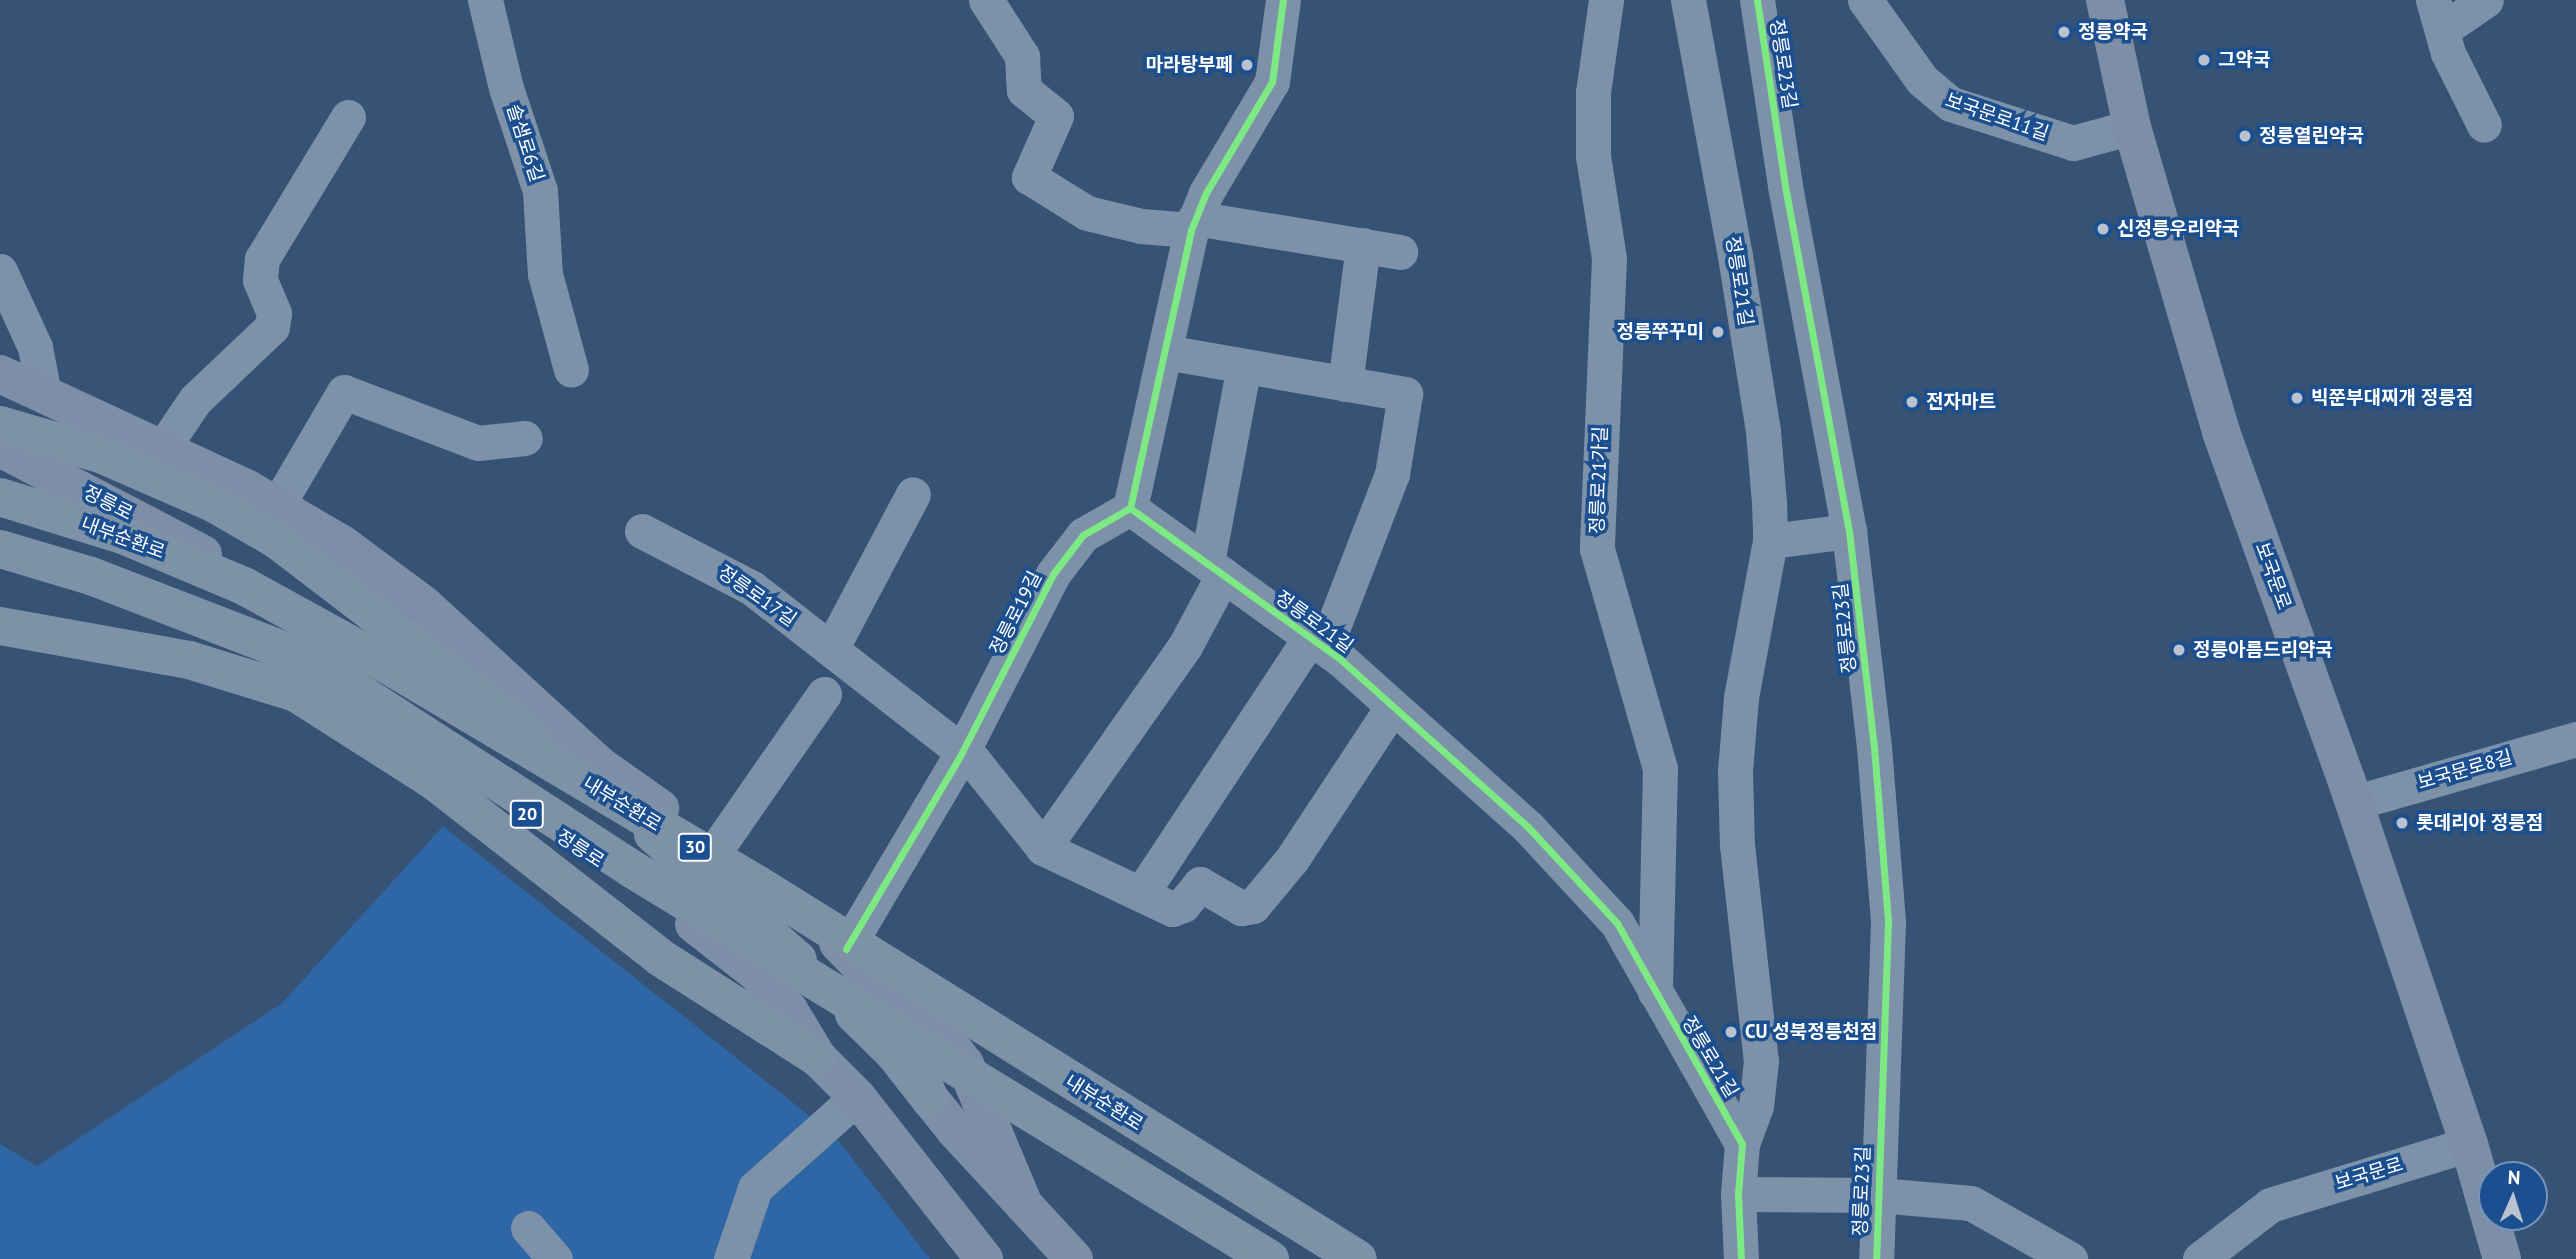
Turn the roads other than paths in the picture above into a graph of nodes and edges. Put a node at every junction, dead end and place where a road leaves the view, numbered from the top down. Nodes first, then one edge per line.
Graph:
1 (485, 0) edge
2 (986, 0) edge
3 (1283, 0) edge
4 (1605, 0) edge
5 (1688, 0) edge
6 (1757, 0) edge
7 (1865, 0) edge
8 (2105, 0) edge
9 (2486, 0) edge
10 (2437, 15) edge
11 (348, 117) dead end
12 (2484, 125) dead end
13 (2132, 127) junction
14 (1193, 224) junction
15 (1363, 245) junction
16 (1400, 252) dead end
17 (0, 271) edge
18 (1165, 352) junction
19 (1244, 366) junction
20 (571, 370) dead end
21 (0, 374) edge
22 (1345, 384) junction
23 (44, 394) junction
24 (0, 425) edge
25 (525, 438) dead end
26 (0, 448) edge
27 (162, 449) junction
28 (285, 491) junction
29 (913, 494) dead end
30 (0, 497) edge
31 (1130, 508) junction
32 (642, 531) dead end
33 (1849, 531) junction
34 (1770, 541) junction
35 (0, 549) edge
36 (1215, 569) junction
37 (0, 626) edge
38 (1317, 643) junction
39 (831, 649) junction
40 (824, 694) dead end
41 (1393, 706) junction
42 (2576, 739) edge
43 (961, 755) junction
44 (2353, 803) junction
45 (719, 845) junction
46 (1043, 848) junction
47 (1141, 894) junction
48 (846, 950) junction
49 (879, 985) junction
50 (1655, 995) junction
51 (818, 1058) junction
52 (857, 1097) junction
53 (930, 1098) junction
54 (1742, 1144) junction
55 (2469, 1144) junction
56 (1738, 1194) junction
57 (1878, 1195) junction
58 (1024, 1205) junction
59 (528, 1228) dead end
60 (555, 1259) edge
61 (730, 1259) edge
62 (984, 1259) edge
63 (1074, 1259) edge
64 (1270, 1259) edge
65 (1358, 1259) edge
66 (1741, 1259) edge
67 (1876, 1259) edge
68 (2070, 1259) edge
69 (2200, 1259) edge
70 (2502, 1259) edge

1 - 20 street, 솔샘로6길
2 - 14 street
3 - 14 street
4 - 50 street, 정릉로21가길
5 - 34 street, 정릉로21길
6 - 33 street, 정릉로23길
7 - 13 street, 보국문로11길
8 - 13 main road, 보국문로
9 - 10 street
10 - 12 street
11 - 27 street
13 - 44 main road, 보국문로
14 - 15 street
14 - 18 street
15 - 16 street
15 - 22 street
17 - 23 street
18 - 19 street, 정릉로21길
18 - 31 street
19 - 22 street, 정릉로21길
19 - 36 street
21 - 23 main road
22 - 38 street, 정릉로21길
23 - 27 main road
24 - 53 highway
25 - 28 street
26 - 51 main road, 정릉로 / 20
27 - 28 main road
28 - 45 main road
29 - 39 street
30 - 65 highway, 내부순환로 / 30, bridge
31 - 36 street, 정릉로21길
31 - 43 street, 정릉로19길
32 - 39 street, 정릉로17길
33 - 34 street
33 - 57 street, 정릉로23길
34 - 54 street, 정릉로21길
35 - 64 highway, bridge
36 - 38 street, 정릉로21길
36 - 46 street
37 - 51 highway
38 - 41 street, 정릉로21길
38 - 47 street, 정릉로21길
39 - 43 street, 정릉로17길
40 - 45 street
41 - 47 street
41 - 50 street, 정릉로21길
42 - 44 street, 보국문로8길
43 - 46 street
43 - 48 street, 정릉로19길
44 - 55 main road, 보국문로
45 - 48 main road
46 - 47 street
48 - 49 main road
49 - 53 main road
49 - 58 main road
50 - 54 street, 정릉로21길
51 - 52 main road, 정릉로 / 20
52 - 61 street
52 - 62 main road, 정릉로 / 20
53 - 58 main road
54 - 56 street, 정릉로21길
55 - 69 street, 보국문로
55 - 70 main road, 보국문로
56 - 57 street
56 - 66 street, 정릉로21길
57 - 67 street, 정릉로23길
57 - 68 street
58 - 63 main road
59 - 60 street

